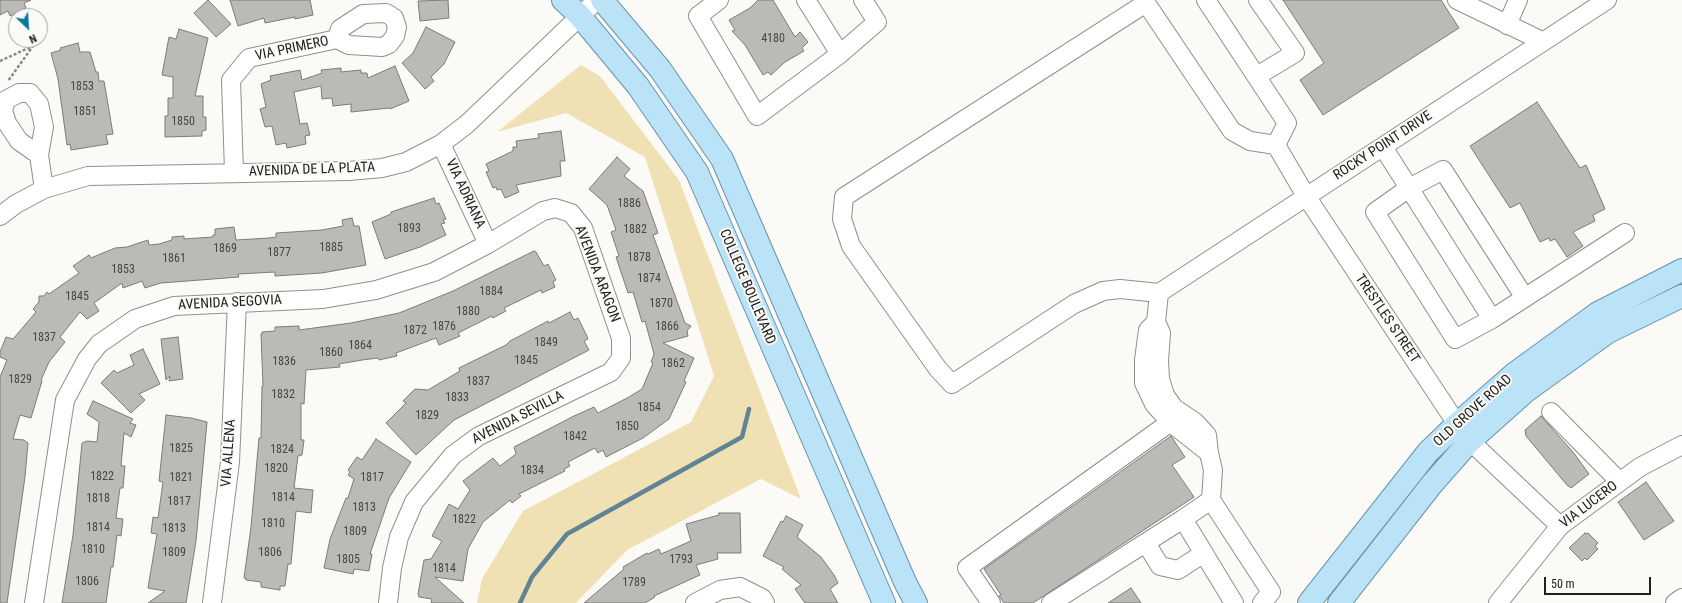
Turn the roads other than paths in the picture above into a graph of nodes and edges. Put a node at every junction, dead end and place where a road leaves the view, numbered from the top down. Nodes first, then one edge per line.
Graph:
1 (563, 0) edge
2 (597, 0) edge
3 (602, 0) edge
4 (719, 0) edge
5 (806, 0) edge
6 (863, 0) edge
7 (1206, 0) edge
8 (1258, 0) edge
9 (1457, 0) edge
10 (1518, 0) edge
11 (1607, 0) edge
12 (579, 15) junction
13 (1507, 25) junction
14 (337, 39) dead end
15 (1542, 41) junction
16 (840, 54) junction
17 (1256, 76) junction
18 (441, 144) junction
19 (1276, 145) junction
20 (1383, 146) junction
21 (39, 155) junction
22 (234, 172) junction
23 (1409, 188) junction
24 (44, 189) junction
25 (1306, 196) junction
26 (0, 216) edge
27 (1625, 233) dead end
28 (488, 244) junction
29 (1682, 270) edge
30 (1159, 293) junction
31 (1682, 296) edge
32 (1525, 298) junction
33 (237, 302) junction
34 (1492, 319) junction
35 (621, 358) joint
36 (1551, 412) dead end
37 (1176, 418) junction
38 (1457, 424) junction
39 (1470, 441) junction
40 (1682, 444) edge
41 (1620, 482) junction
42 (1211, 500) junction
43 (1183, 519) junction
44 (1560, 526) junction
45 (1146, 543) junction
46 (1204, 553) junction
47 (1682, 598) edge
48 (34, 603) edge
49 (212, 603) edge
50 (388, 603) edge
51 (695, 603) edge
52 (765, 603) edge
53 (884, 603) edge
54 (916, 603) edge
55 (991, 603) edge
56 (1051, 603) edge
57 (1234, 603) edge
58 (1262, 603) edge
59 (1309, 603) edge
60 (1340, 603) edge
61 (1498, 603) edge
62 (1675, 603) edge

1 - 12 main road, COLLEGE BOULEVARD
2 - 12 street, AVENIDA DE LA PLATA
3 - 54 main road, COLLEGE BOULEVARD
4 - 16 street
5 - 16 street
6 - 16 street
7 - 17 street
8 - 17 street
9 - 13 street
10 - 13 street
11 - 15 street, ROCKY POINT DRIVE
12 - 18 street, AVENIDA DE LA PLATA
12 - 53 main road, COLLEGE BOULEVARD
13 - 15 street
14 - 22 street, VIA PRIMERO
15 - 20 street, ROCKY POINT DRIVE
17 - 19 street
18 - 22 street, AVENIDA DE LA PLATA
18 - 28 street, VIA ADRIANA
19 - 25 street, TRESTLES STREET
19 - 30 street
20 - 23 street
20 - 25 street, ROCKY POINT DRIVE
21 - 21 street
21 - 24 street
22 - 24 street, AVENIDA DE LA PLATA
23 - 32 street
23 - 34 street
23 - 34 street
24 - 26 street, AVENIDA DE LA PLATA
25 - 30 street, ROCKY POINT DRIVE
25 - 38 street, TRESTLES STREET
27 - 32 street
28 - 33 street, AVENIDA SEGOVIA
28 - 35 street, AVENIDA ARAGON
29 - 38 main road, OLD GROVE ROAD
30 - 37 street
31 - 39 main road, OLD GROVE ROAD
32 - 34 street
33 - 48 street, AVENIDA SEGOVIA
33 - 49 street, VIA ALLENA
35 - 50 street, AVENIDA SEVILLA
36 - 41 street
37 - 42 street
37 - 55 street
38 - 39 street, TRESTLES STREET
38 - 59 main road, OLD GROVE ROAD
39 - 44 street, TRESTLES STREET
39 - 60 main road, OLD GROVE ROAD
40 - 41 street, VIA LUCERO
41 - 44 street, VIA LUCERO
42 - 43 street
42 - 58 street
43 - 45 street
43 - 46 street
44 - 61 street, VIA LUCERO
45 - 46 street
45 - 56 street
46 - 57 street
47 - 62 street
51 - 52 street

